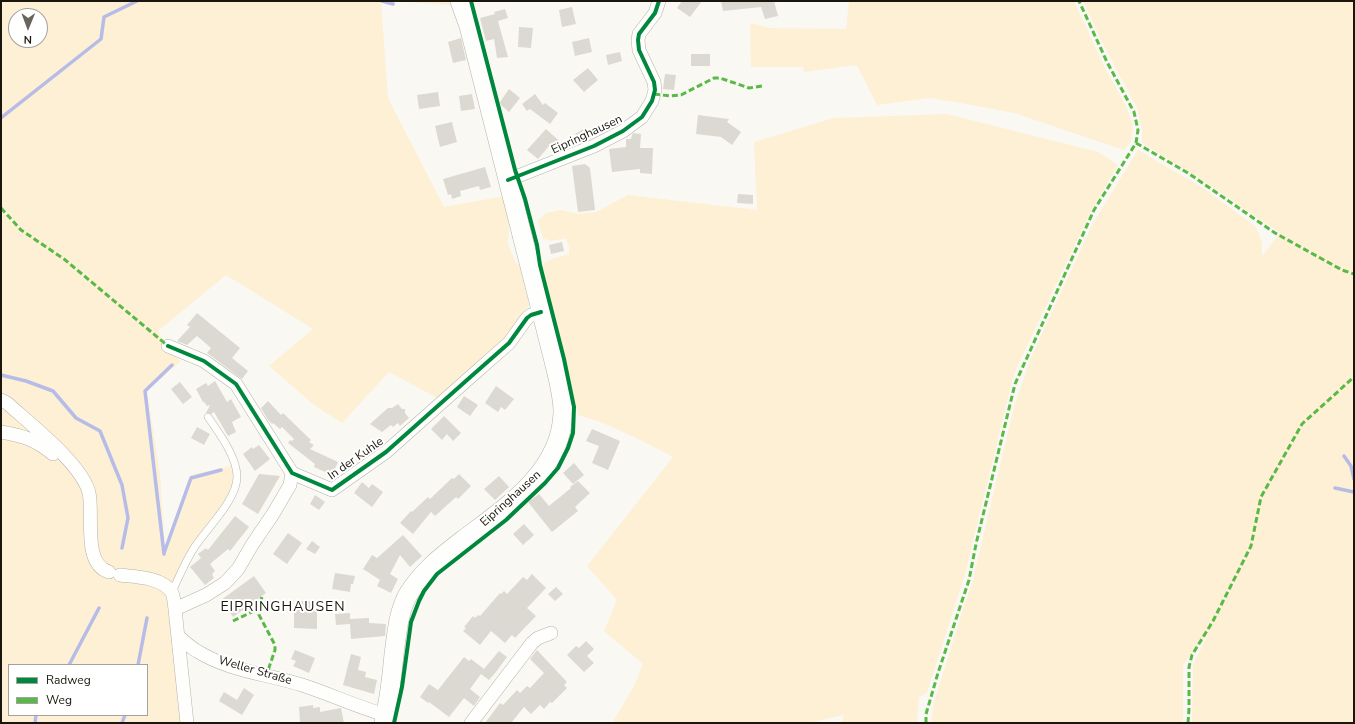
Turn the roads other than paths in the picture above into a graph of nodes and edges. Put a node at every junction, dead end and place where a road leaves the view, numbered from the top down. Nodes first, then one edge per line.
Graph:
1 (659, 1) edge
2 (465, 3) edge
3 (508, 180) junction
4 (541, 312) junction
5 (168, 346) dead end
6 (1, 400) edge
7 (208, 417) dead end
8 (1, 432) edge
9 (70, 462) junction
10 (292, 473) junction
11 (172, 592) junction
12 (176, 609) junction
13 (551, 633) dead end
14 (178, 636) junction
15 (384, 719) edge
16 (187, 723) edge
17 (471, 723) edge

1 - 3 street, Eipringhausen
2 - 3 main road, Eipringhausen
3 - 4 main road, Eipringhausen
4 - 10 street, In der Kuhle
4 - 15 main road, Eipringhausen
5 - 10 street
6 - 9 street
7 - 11 lane
8 - 9 street
9 - 11 street
10 - 12 street
11 - 12 street
12 - 14 street
13 - 17 street
14 - 15 street, Weller Straße
14 - 16 street

